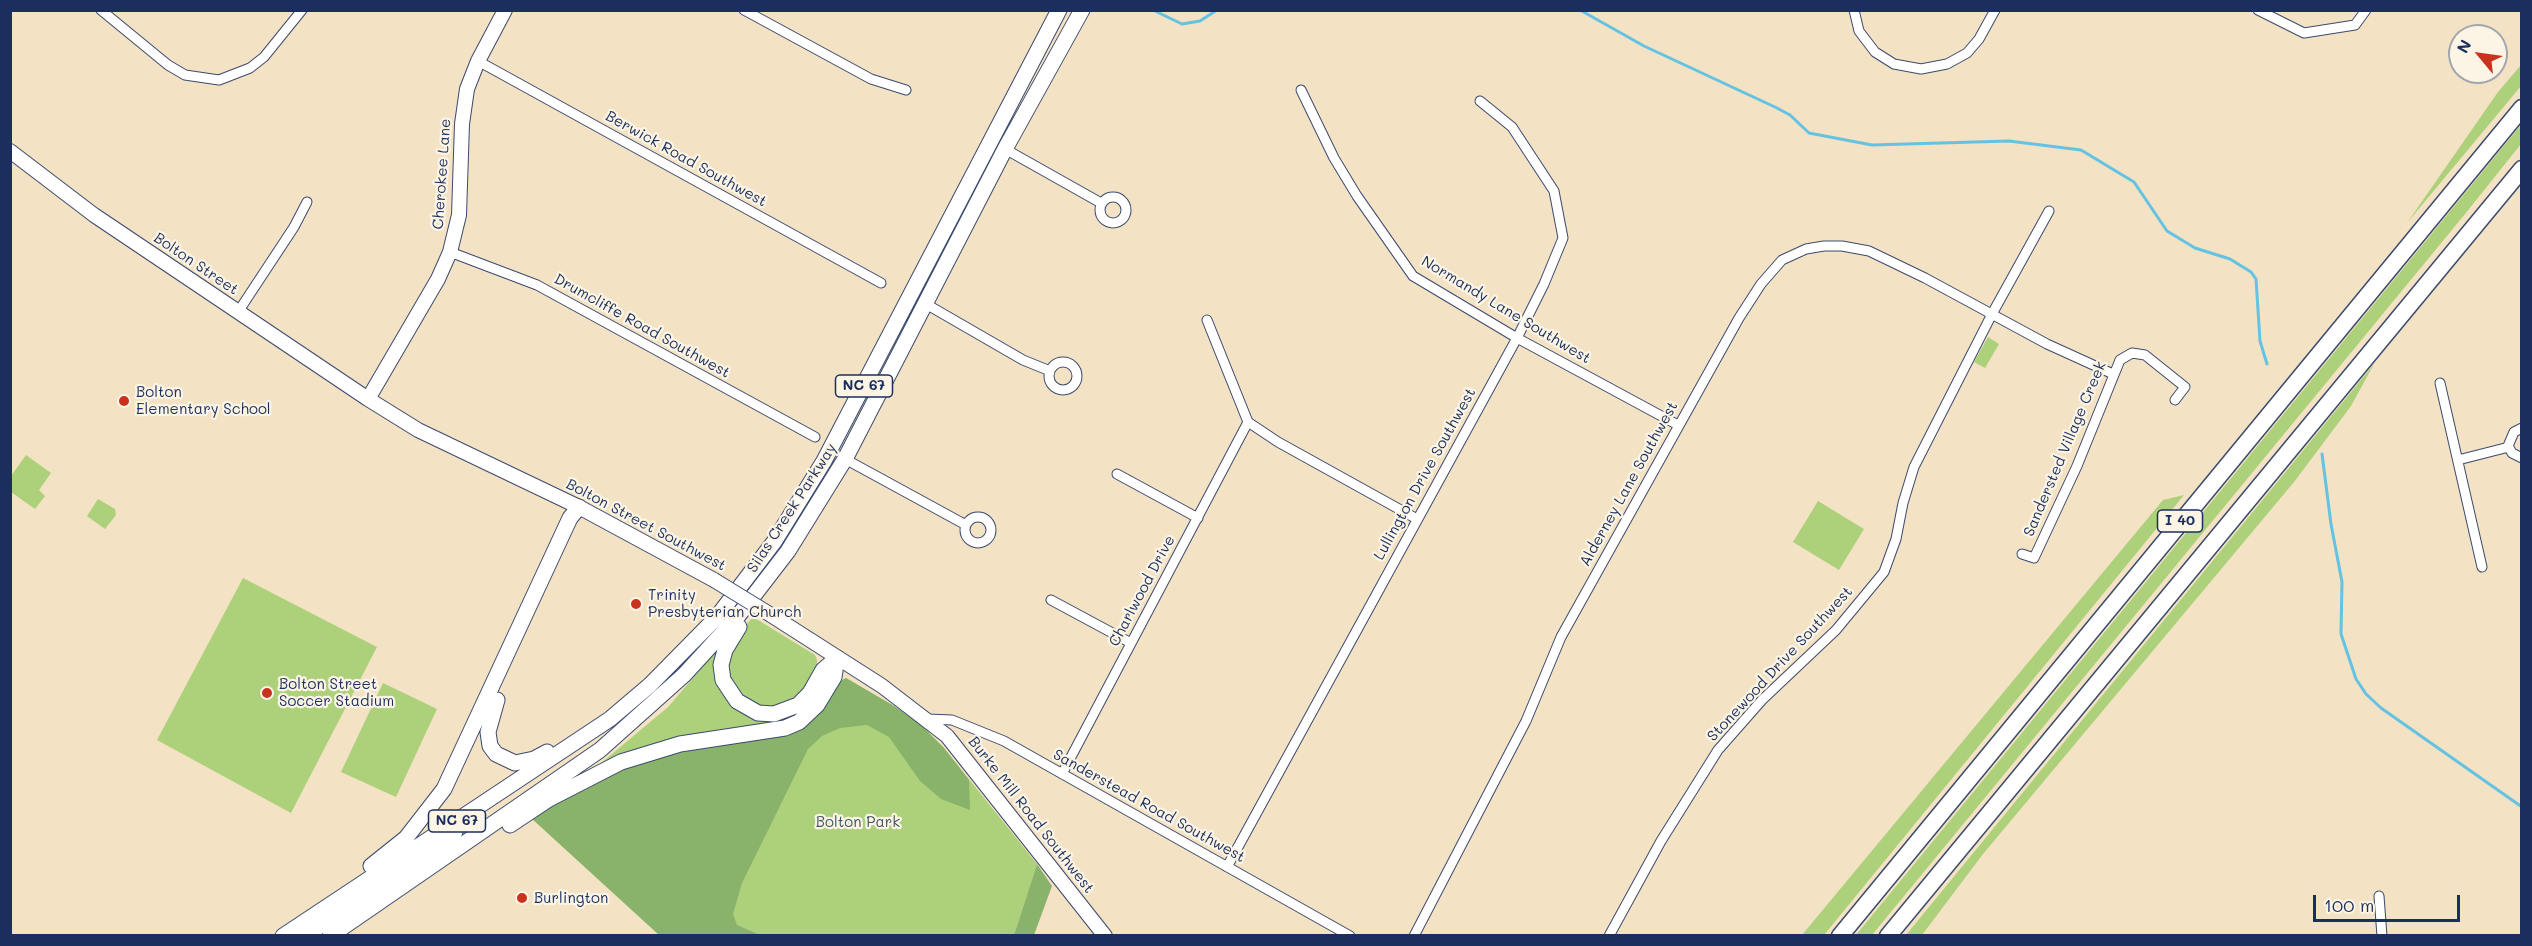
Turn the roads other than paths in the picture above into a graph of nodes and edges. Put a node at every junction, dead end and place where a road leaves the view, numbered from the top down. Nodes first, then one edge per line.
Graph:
1 (101, 10) edge
2 (302, 10) edge
3 (505, 10) edge
4 (744, 10) edge
5 (1059, 10) edge
6 (1082, 10) edge
7 (1854, 10) edge
8 (1995, 10) edge
9 (2258, 10) edge
10 (2366, 10) edge
11 (478, 61) junction
12 (906, 90) dead end
13 (1301, 90) dead end
14 (1480, 100) dead end
15 (2522, 108) edge
16 (1005, 149) junction
17 (10, 151) edge
18 (2522, 169) edge
19 (307, 202) dead end
20 (1101, 203) dead end
21 (2049, 212) dead end
22 (450, 252) junction
23 (881, 283) dead end
24 (926, 304) junction
25 (238, 312) junction
26 (1992, 314) junction
27 (1207, 320) dead end
28 (1517, 338) junction
29 (1050, 371) dead end
30 (2113, 374) junction
31 (2440, 383) dead end
32 (368, 399) junction
33 (2175, 400) dead end
34 (1248, 422) junction
35 (1678, 425) junction
36 (2522, 428) edge
37 (815, 437) dead end
38 (2509, 447) junction
39 (2522, 458) edge
40 (845, 459) junction
41 (2458, 460) junction
42 (1117, 474) dead end
43 (579, 507) junction
44 (1198, 518) junction
45 (1417, 519) junction
46 (966, 525) dead end
47 (788, 551) junction
48 (2022, 554) dead end
49 (2482, 567) dead end
50 (1051, 600) dead end
51 (1131, 643) junction
52 (837, 658) junction
53 (610, 719) junction
54 (927, 719) junction
55 (1062, 774) junction
56 (456, 850) junction
57 (1227, 867) junction
58 (2379, 896) dead end
59 (304, 929) edge
60 (282, 936) edge
61 (330, 936) edge
62 (1105, 936) edge
63 (1350, 936) edge
64 (1414, 936) edge
65 (1609, 936) edge
66 (1840, 936) edge
67 (1888, 936) edge
68 (2382, 936) edge

1 - 2 street
3 - 11 street, Cherokee Lane
4 - 12 street
5 - 53 main road, Silas Creek Parkway / NC 67
6 - 16 main road, Silas Creek Parkway / NC 67
7 - 8 street
9 - 10 street
11 - 22 street, Cherokee Lane
11 - 23 street, Berwick Road Southwest
13 - 28 street, Normandy Lane Southwest
14 - 28 street, Lullington Drive Southwest
15 - 66 highway, I 40
16 - 20 street
16 - 24 main road, Silas Creek Parkway / NC 67
17 - 25 street, Bolton Street
18 - 67 highway, I 40
19 - 25 street
21 - 26 street, Stonewood Drive Southwest
22 - 32 street, Cherokee Lane
22 - 37 street, Drumcliffe Road Southwest
24 - 29 street
24 - 40 main road, Silas Creek Parkway / NC 67
25 - 32 street, Bolton Street
26 - 30 street, Alderney Lane Southwest
26 - 35 street, Alderney Lane Southwest
26 - 65 street, Stonewood Drive Southwest
27 - 34 street
28 - 35 street, Normandy Lane Southwest
28 - 45 street, Lullington Drive Southwest
30 - 33 street, Sandersted Village Creek
30 - 48 street, Sandersted Village Creek
31 - 41 street
32 - 43 street, Bolton Street Southwest
34 - 44 street, Charlwood Drive
34 - 45 street
35 - 64 street, Alderney Lane Southwest
36 - 38 street
38 - 39 street
38 - 41 street
40 - 46 street
40 - 47 main road, Silas Creek Parkway / NC 67
41 - 49 street
42 - 44 street
43 - 52 street, Bolton Street Southwest, bridge
43 - 53 main road
43 - 59 main road
44 - 51 street, Charlwood Drive
45 - 57 street, Lullington Drive Southwest
47 - 52 main road
47 - 56 main road, Silas Creek Parkway / NC 67
50 - 51 street
51 - 55 street, Charlwood Drive
52 - 54 street, Bolton Street Southwest
52 - 56 main road
53 - 59 main road, Silas Creek Parkway / NC 67
54 - 55 street, Sanderstead Road Southwest
54 - 62 street, Burke Mill Road Southwest
55 - 57 street, Sanderstead Road Southwest
56 - 61 main road, Silas Creek Parkway / NC 67
57 - 63 street, Sanderstead Road Southwest
58 - 68 street
59 - 60 main road

